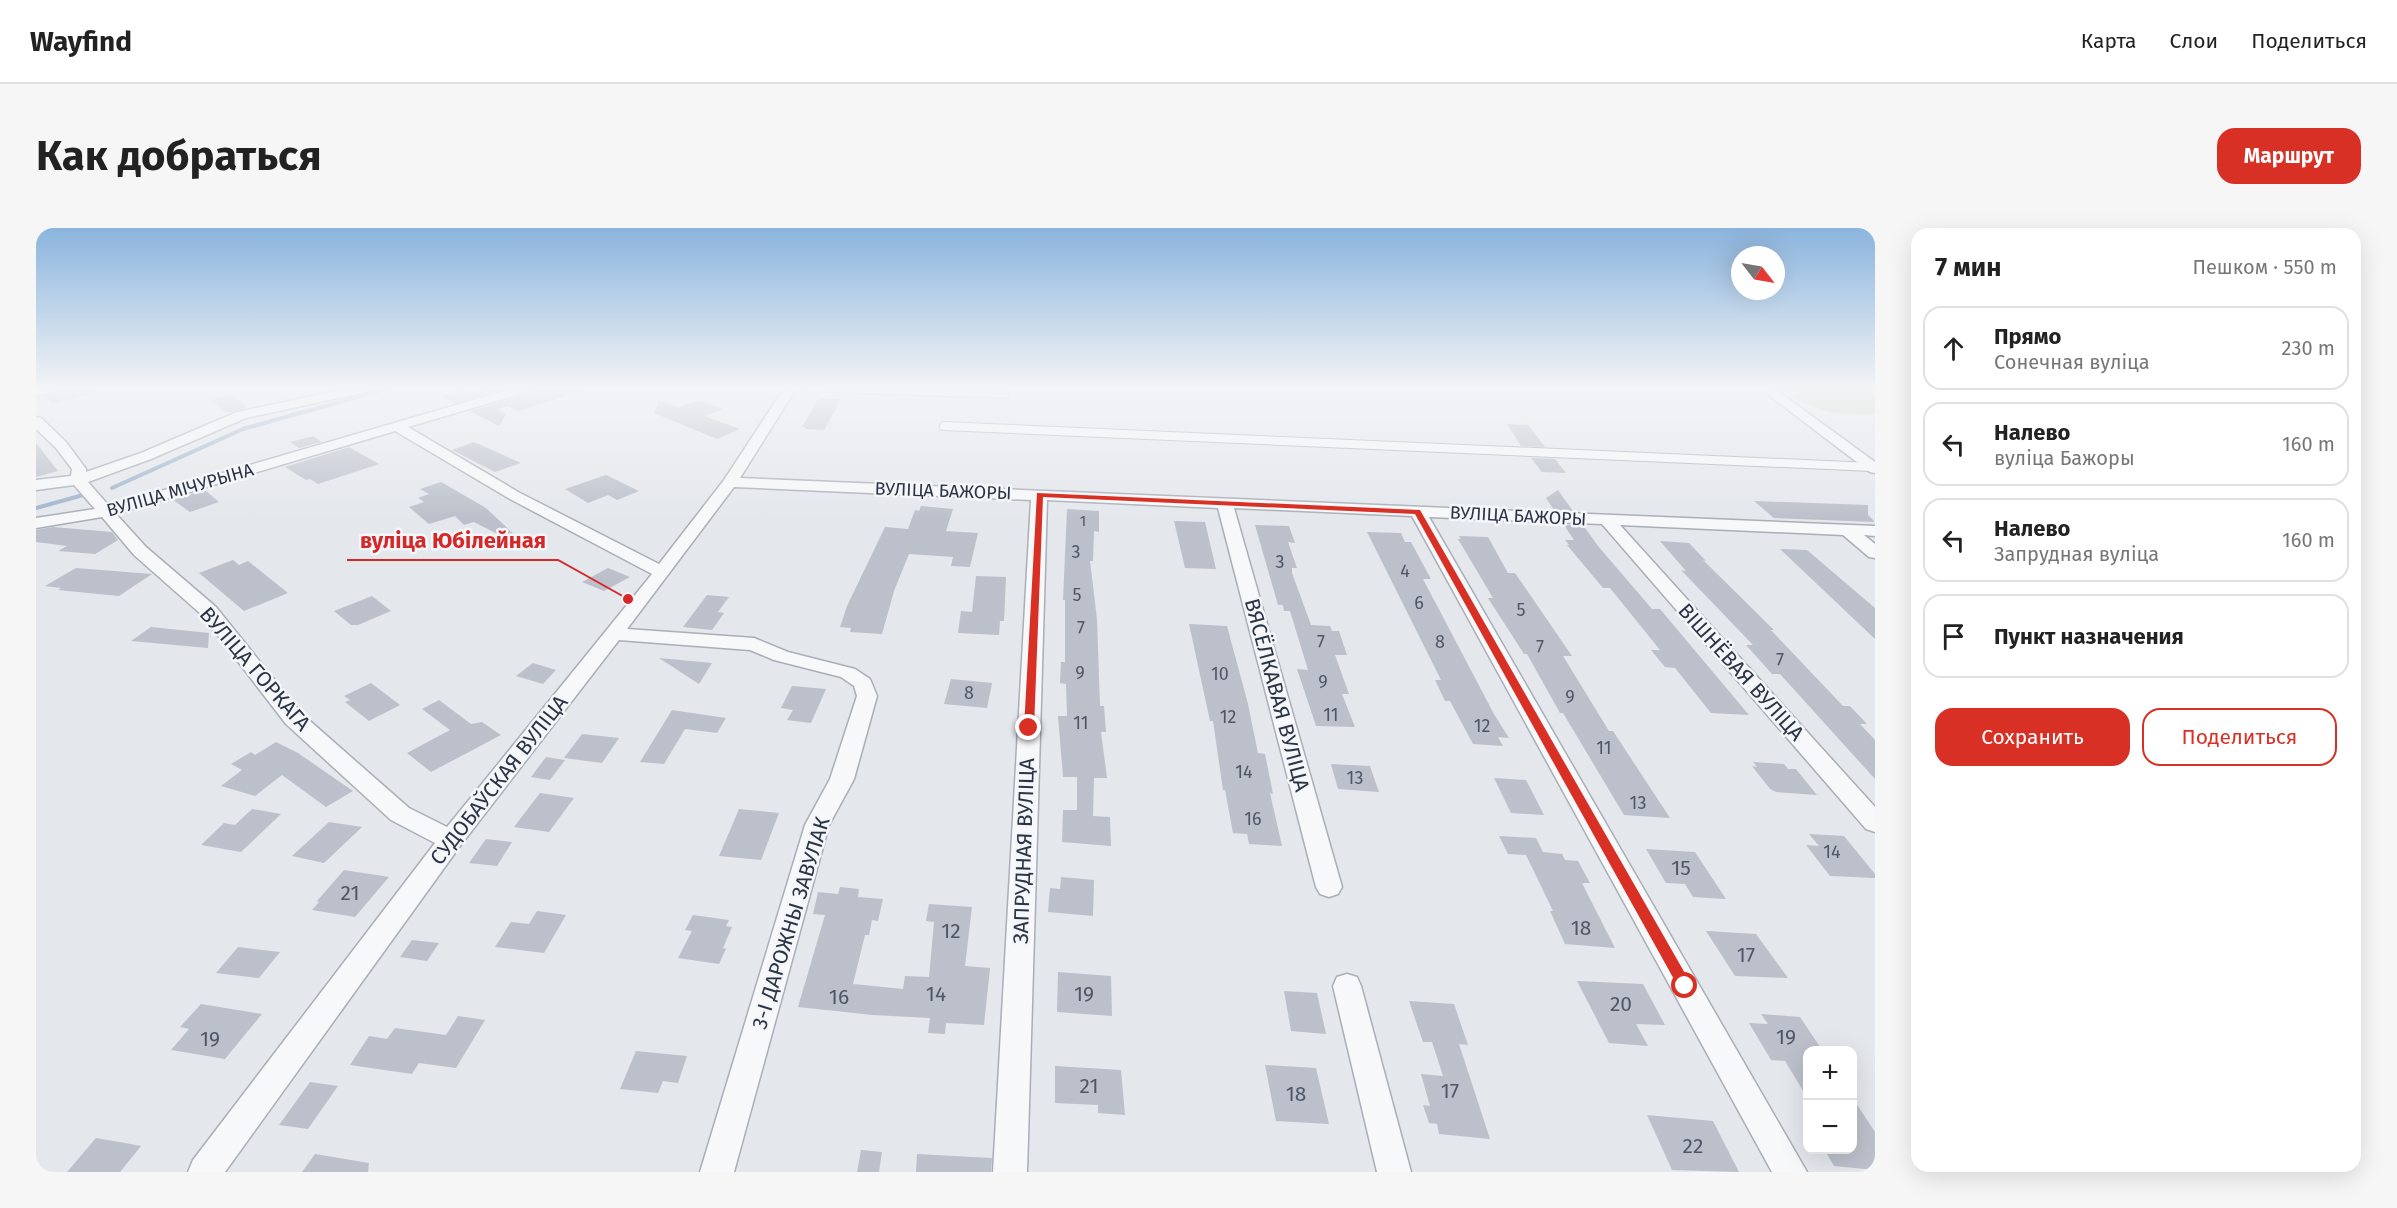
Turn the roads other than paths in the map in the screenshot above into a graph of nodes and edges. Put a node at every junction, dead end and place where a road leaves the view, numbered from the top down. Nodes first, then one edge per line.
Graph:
1 (46, 431) edge
2 (206, 431) edge
3 (379, 431) edge
4 (405, 431) edge
5 (763, 431) edge
6 (1056, 431) edge
7 (1824, 431) edge
8 (1874, 468) edge
9 (78, 480) junction
10 (730, 482) junction
11 (36, 485) edge
12 (1039, 495) junction
13 (1226, 503) junction
14 (106, 512) junction
15 (1418, 512) junction
16 (1606, 520) junction
17 (36, 523) edge
18 (1846, 529) junction
19 (1875, 531) edge
20 (1875, 553) edge
21 (664, 570) junction
22 (612, 634) junction
23 (1875, 823) edge
24 (451, 840) junction
25 (1329, 887) dead end
26 (1347, 986) dead end
27 (205, 1172) edge
28 (717, 1172) edge
29 (1010, 1172) edge
30 (1394, 1172) edge
31 (1790, 1172) edge

1 - 9 street, ВУЛІЦА ГОРКАГА
2 - 9 street
3 - 14 street, ВУЛІЦА МІЧУРЫНА
4 - 21 street
5 - 10 street, СУДОБАЎСКАЯ ВУЛІЦА
6 - 8 lane
7 - 8 street
9 - 11 street
9 - 14 street, ВУЛІЦА ГОРКАГА
10 - 12 street, ВУЛІЦА БАЖОРЫ
10 - 21 street, СУДОБАЎСКАЯ ВУЛІЦА
12 - 13 street, ВУЛІЦА БАЖОРЫ
12 - 29 street, ЗАПРУДНАЯ ВУЛІЦА
13 - 15 street, ВУЛІЦА БАЖОРЫ
13 - 25 street, ВЯСЁЛКАВАЯ ВУЛІЦА
14 - 17 street, ВУЛІЦА МІЧУРЫНА
14 - 24 street, ВУЛІЦА ГОРКАГА
15 - 16 street, ВУЛІЦА БАЖОРЫ
15 - 31 street
16 - 18 street, ВУЛІЦА БАЖОРЫ
16 - 23 street, ВІШНЁВАЯ ВУЛІЦА
18 - 19 street, ВУЛІЦА БАЖОРЫ
18 - 20 street
21 - 22 street, СУДОБАЎСКАЯ ВУЛІЦА
22 - 24 street, СУДОБАЎСКАЯ ВУЛІЦА
22 - 28 street, 3-І ДАРОЖНЫ ЗАВУЛАК
24 - 27 street, СУДОБАЎСКАЯ ВУЛІЦА
26 - 30 street

